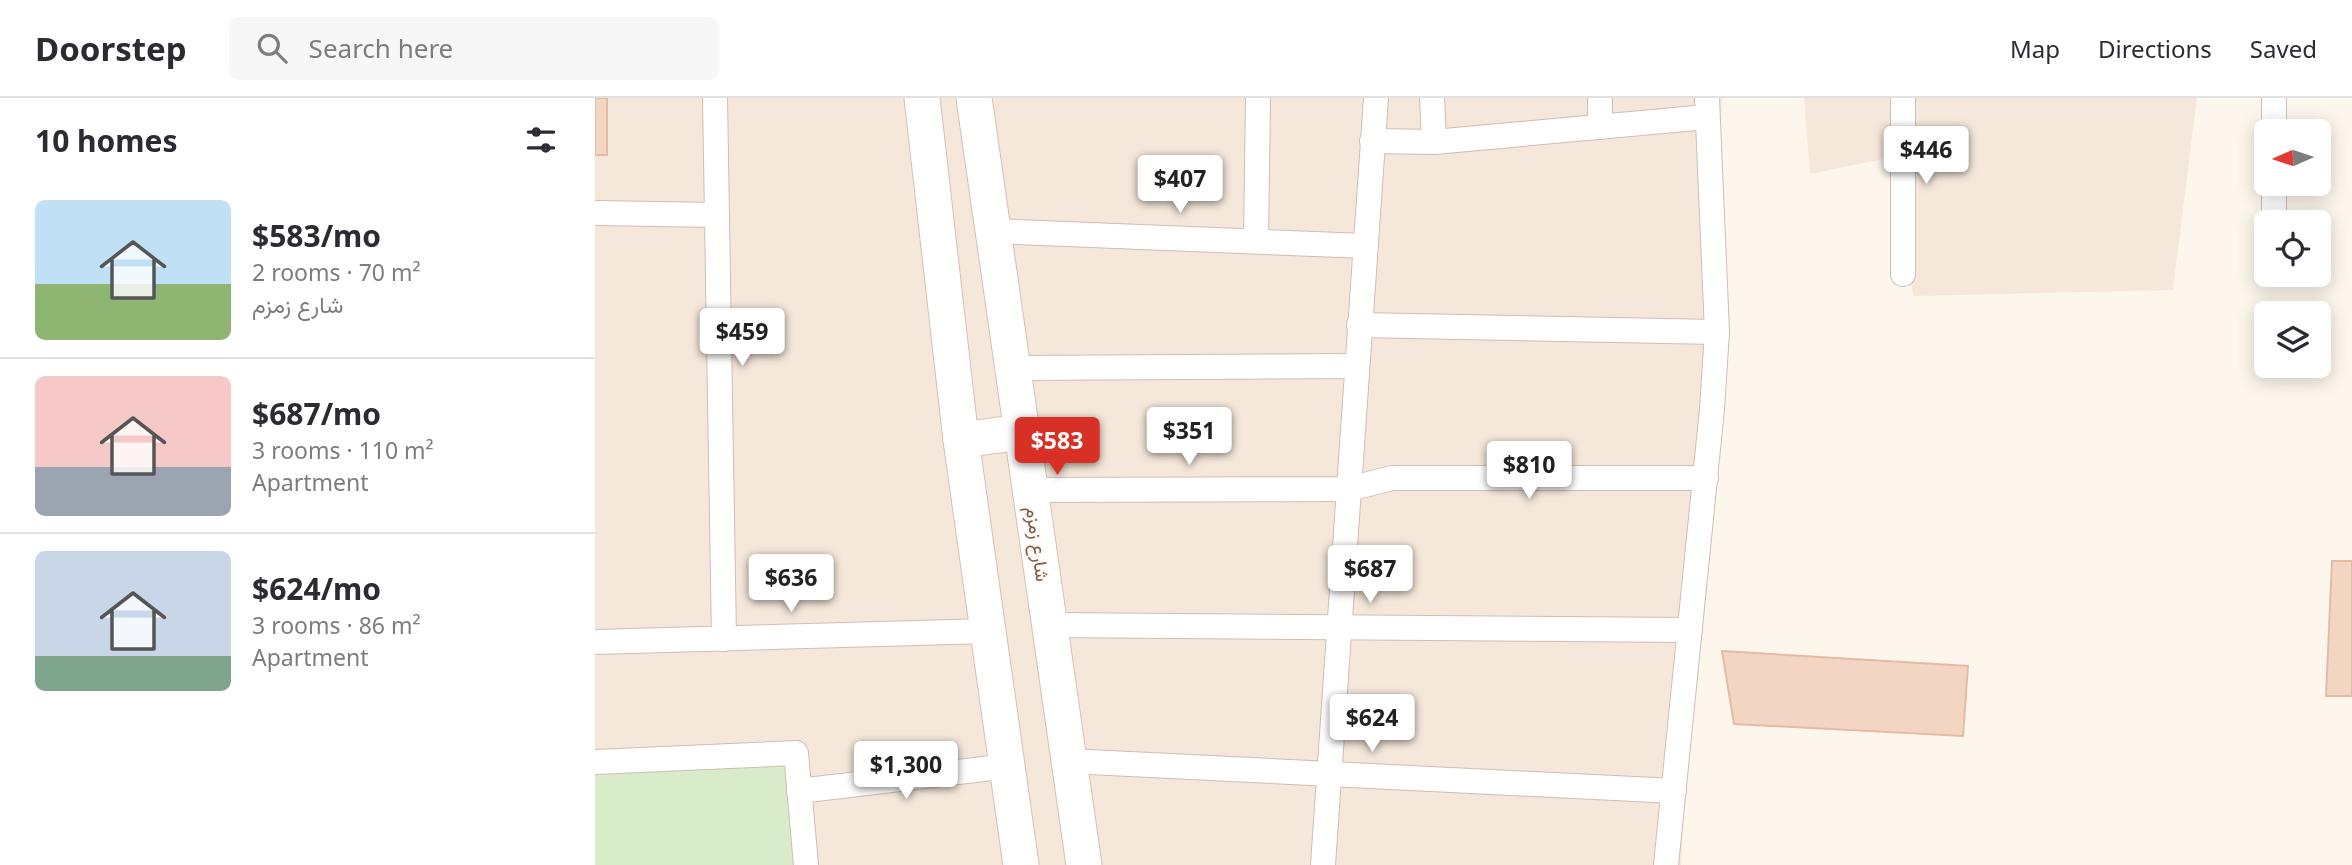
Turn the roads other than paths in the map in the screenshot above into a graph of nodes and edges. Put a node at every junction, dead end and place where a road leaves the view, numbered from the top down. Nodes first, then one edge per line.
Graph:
1 (715, 98) edge
2 (922, 98) edge
3 (974, 98) edge
4 (1258, 98) edge
5 (1376, 98) edge
6 (1431, 98) edge
7 (1599, 98) edge
8 (1903, 98) edge
9 (2274, 98) edge
10 (1707, 107) edge
11 (2274, 119) edge
12 (1600, 127) junction
13 (1372, 141) junction
14 (1433, 142) junction
15 (595, 213) edge
16 (717, 215) junction
17 (993, 230) junction
18 (1256, 241) junction
19 (1365, 246) junction
20 (1903, 274) dead end
21 (1359, 325) junction
22 (1717, 332) junction
23 (1357, 366) junction
24 (1014, 368) junction
25 (1022, 432) junction
26 (961, 440) junction
27 (1706, 478) junction
28 (1349, 489) junction
29 (1030, 490) junction
30 (1050, 625) junction
31 (1339, 628) junction
32 (1690, 630) junction
33 (988, 631) junction
34 (724, 639) junction
35 (595, 642) edge
36 (1069, 761) junction
37 (595, 762) edge
38 (1008, 766) junction
39 (1329, 774) junction
40 (1674, 790) junction
41 (799, 791) junction
42 (806, 865) edge
43 (1021, 865) edge
44 (1084, 865) edge
45 (1323, 865) edge
46 (1666, 865) edge

1 - 16 street
2 - 26 main road
3 - 17 main road, شارع زمزم
4 - 18 street
5 - 13 street
6 - 14 street
7 - 12 street
8 - 20 street
9 - 11 street
10 - 12 street
10 - 22 street
12 - 14 street
13 - 14 street
13 - 19 street
15 - 16 street
16 - 34 street
17 - 18 street
17 - 24 main road, شارع زمزم
18 - 19 street
19 - 21 street
21 - 22 street
21 - 23 street
22 - 27 street
23 - 24 street
23 - 28 street
24 - 25 main road, شارع زمزم
25 - 26 main road
25 - 29 main road, شارع زمزم
26 - 33 main road
27 - 28 street
27 - 32 street
28 - 29 street
28 - 31 street
29 - 30 main road, شارع زمزم
30 - 31 street
30 - 36 main road, شارع زمزم
31 - 32 street
31 - 39 street
32 - 40 street
33 - 34 street
33 - 38 main road
34 - 35 street
36 - 39 street
36 - 44 main road, شارع زمزم
37 - 41 street
38 - 41 street
38 - 43 main road
39 - 40 street
39 - 45 street
40 - 46 street
41 - 42 street

